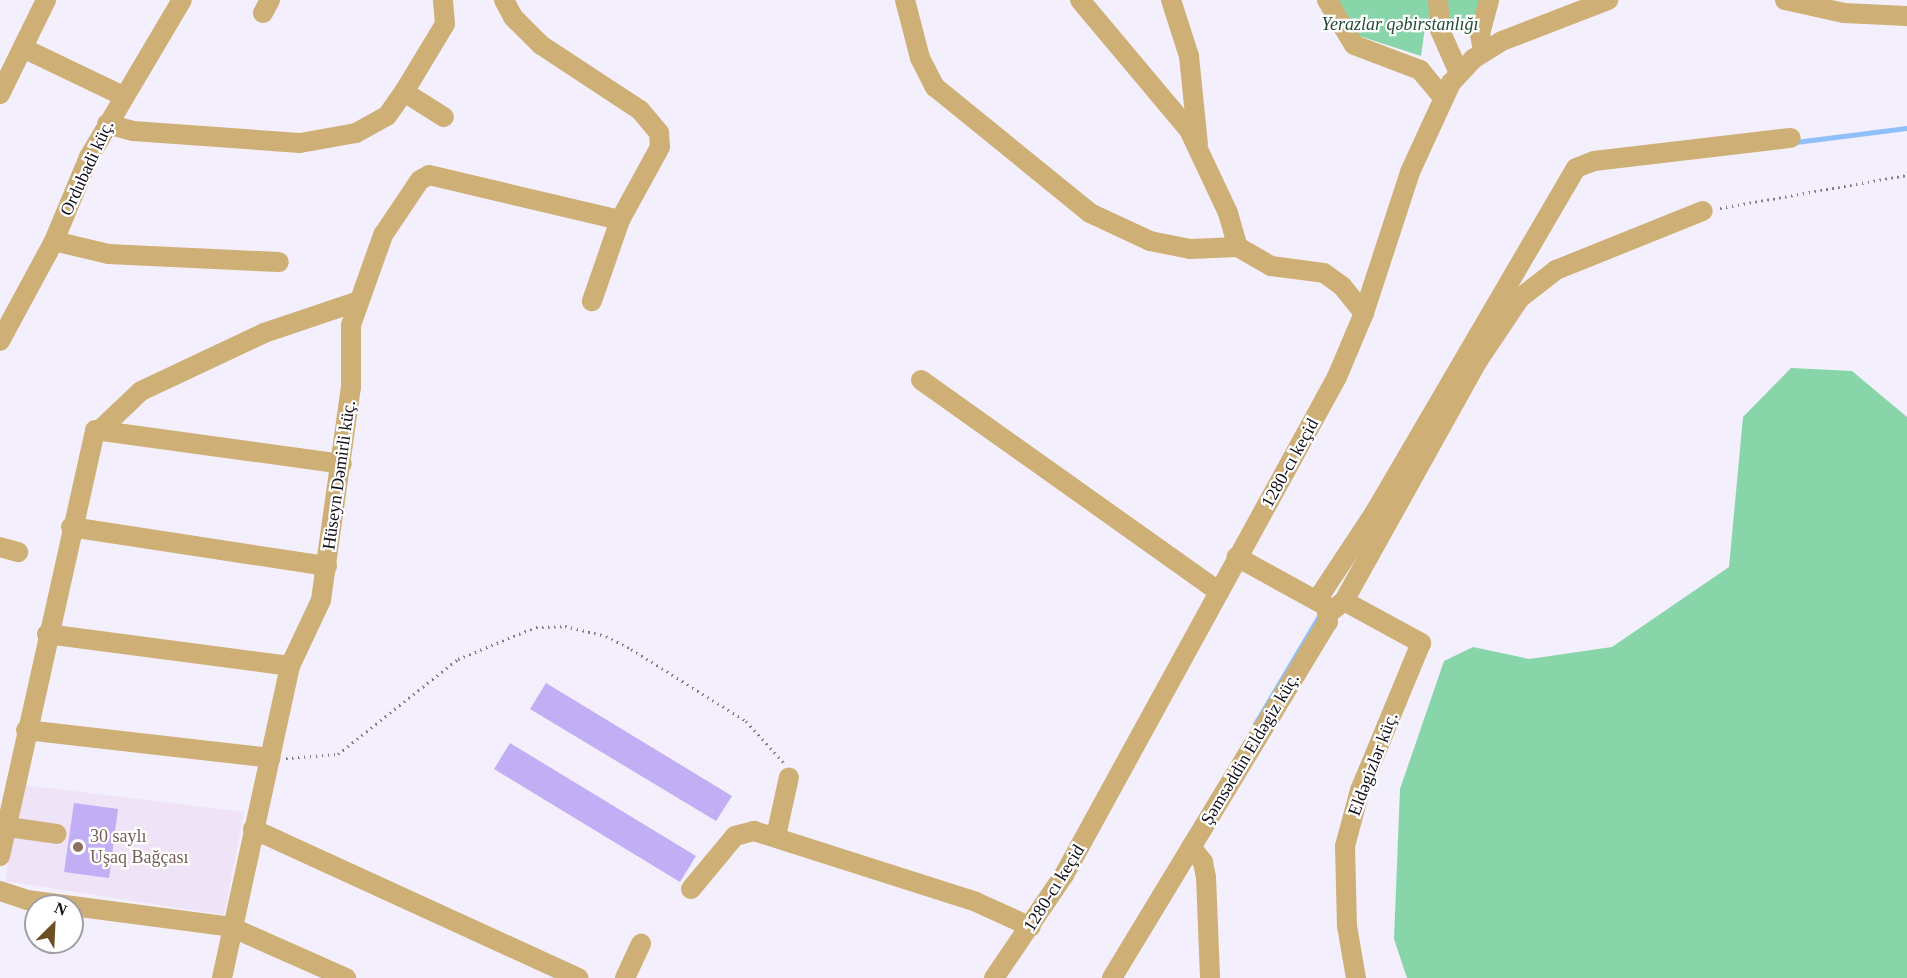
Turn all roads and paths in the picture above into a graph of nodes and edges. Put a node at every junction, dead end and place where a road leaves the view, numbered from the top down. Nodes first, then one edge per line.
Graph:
1 (46, 0) edge
2 (182, 0) edge
3 (443, 0) edge
4 (504, 0) edge
5 (904, 0) edge
6 (1080, 0) edge
7 (1171, 0) edge
8 (1328, 0) edge
9 (1438, 0) edge
10 (1489, 0) edge
11 (1608, 0) edge
12 (1785, 0) edge
13 (1907, 15) edge
14 (23, 48) junction
15 (1483, 51) junction
16 (1459, 73) junction
17 (404, 92) junction
18 (0, 93) edge
19 (123, 96) junction
20 (1443, 97) junction
21 (444, 117) dead end
22 (107, 124) junction
23 (1791, 138) dead end
24 (1198, 147) junction
25 (1907, 175) edge
26 (1703, 211) joint
27 (620, 220) junction
28 (54, 241) junction
29 (1238, 247) junction
30 (279, 262) dead end
31 (592, 301) dead end
32 (356, 302) junction
33 (1364, 313) junction
34 (0, 341) edge
35 (921, 380) dead end
36 (103, 427) junction
37 (342, 464) junction
38 (71, 527) junction
39 (1237, 557) junction
40 (327, 566) junction
41 (1219, 592) junction
42 (1330, 604) junction
43 (47, 634) junction
44 (290, 666) junction
45 (26, 730) junction
46 (270, 758) junction
47 (789, 777) joint
48 (8, 827) junction
49 (253, 829) junction
50 (57, 834) dead end
51 (776, 836) junction
52 (1191, 846) junction
53 (0, 856) edge
54 (692, 889) dead end
55 (0, 891) edge
56 (231, 927) junction
57 (1030, 927) junction
58 (641, 944) dead end
59 (222, 978) edge
60 (346, 978) edge
61 (578, 978) edge
62 (625, 978) edge
63 (993, 978) edge
64 (1112, 978) edge
65 (1210, 978) edge
66 (1356, 978) edge

1 - 14 street
2 - 19 street, Ordubadi küç.
3 - 17 street
4 - 27 street
5 - 29 street
6 - 24 street
7 - 24 street
8 - 20 street
9 - 16 street
10 - 15 street
11 - 15 street, 1280-cı keçid
12 - 13 street
14 - 18 street
14 - 19 street
15 - 16 street, 1280-cı keçid
16 - 20 street, 1280-cı keçid
17 - 21 street
17 - 22 street
19 - 22 street, Ordubadi küç.
20 - 33 street, 1280-cı keçid
22 - 28 street, Ordubadi küç.
23 - 42 street
24 - 29 street
25 - 26 path
26 - 42 street
27 - 31 street
27 - 32 street, Hüseyn Dəmirli küç.
28 - 30 street
28 - 34 street, Ordubadi küç.
29 - 33 street
32 - 36 street
32 - 37 street, Hüseyn Dəmirli küç.
33 - 39 street, 1280-cı keçid
35 - 41 street
36 - 37 street
36 - 38 street
37 - 40 street, Hüseyn Dəmirli küç.
38 - 40 street
38 - 43 street
39 - 41 street, 1280-cı keçid
39 - 42 street
40 - 44 street, Hüseyn Dəmirli küç.
41 - 57 street, 1280-cı keçid
42 - 52 street, Şəmsəddin Eldəgiz küç.
42 - 66 street, Eldəgizlər küç.
43 - 44 street
43 - 45 street
44 - 46 street, Hüseyn Dəmirli küç.
45 - 46 street
45 - 48 street
46 - 47 path
46 - 49 street, Hüseyn Dəmirli küç.
47 - 51 street
48 - 50 street
48 - 53 street
49 - 56 street, Hüseyn Dəmirli küç.
49 - 61 street
51 - 54 street
51 - 57 street
52 - 64 street, Şəmsəddin Eldəgiz küç.
52 - 65 street
55 - 56 street
56 - 59 street, Hüseyn Dəmirli küç.
56 - 60 street
57 - 63 street, 1280-cı keçid
58 - 62 street

